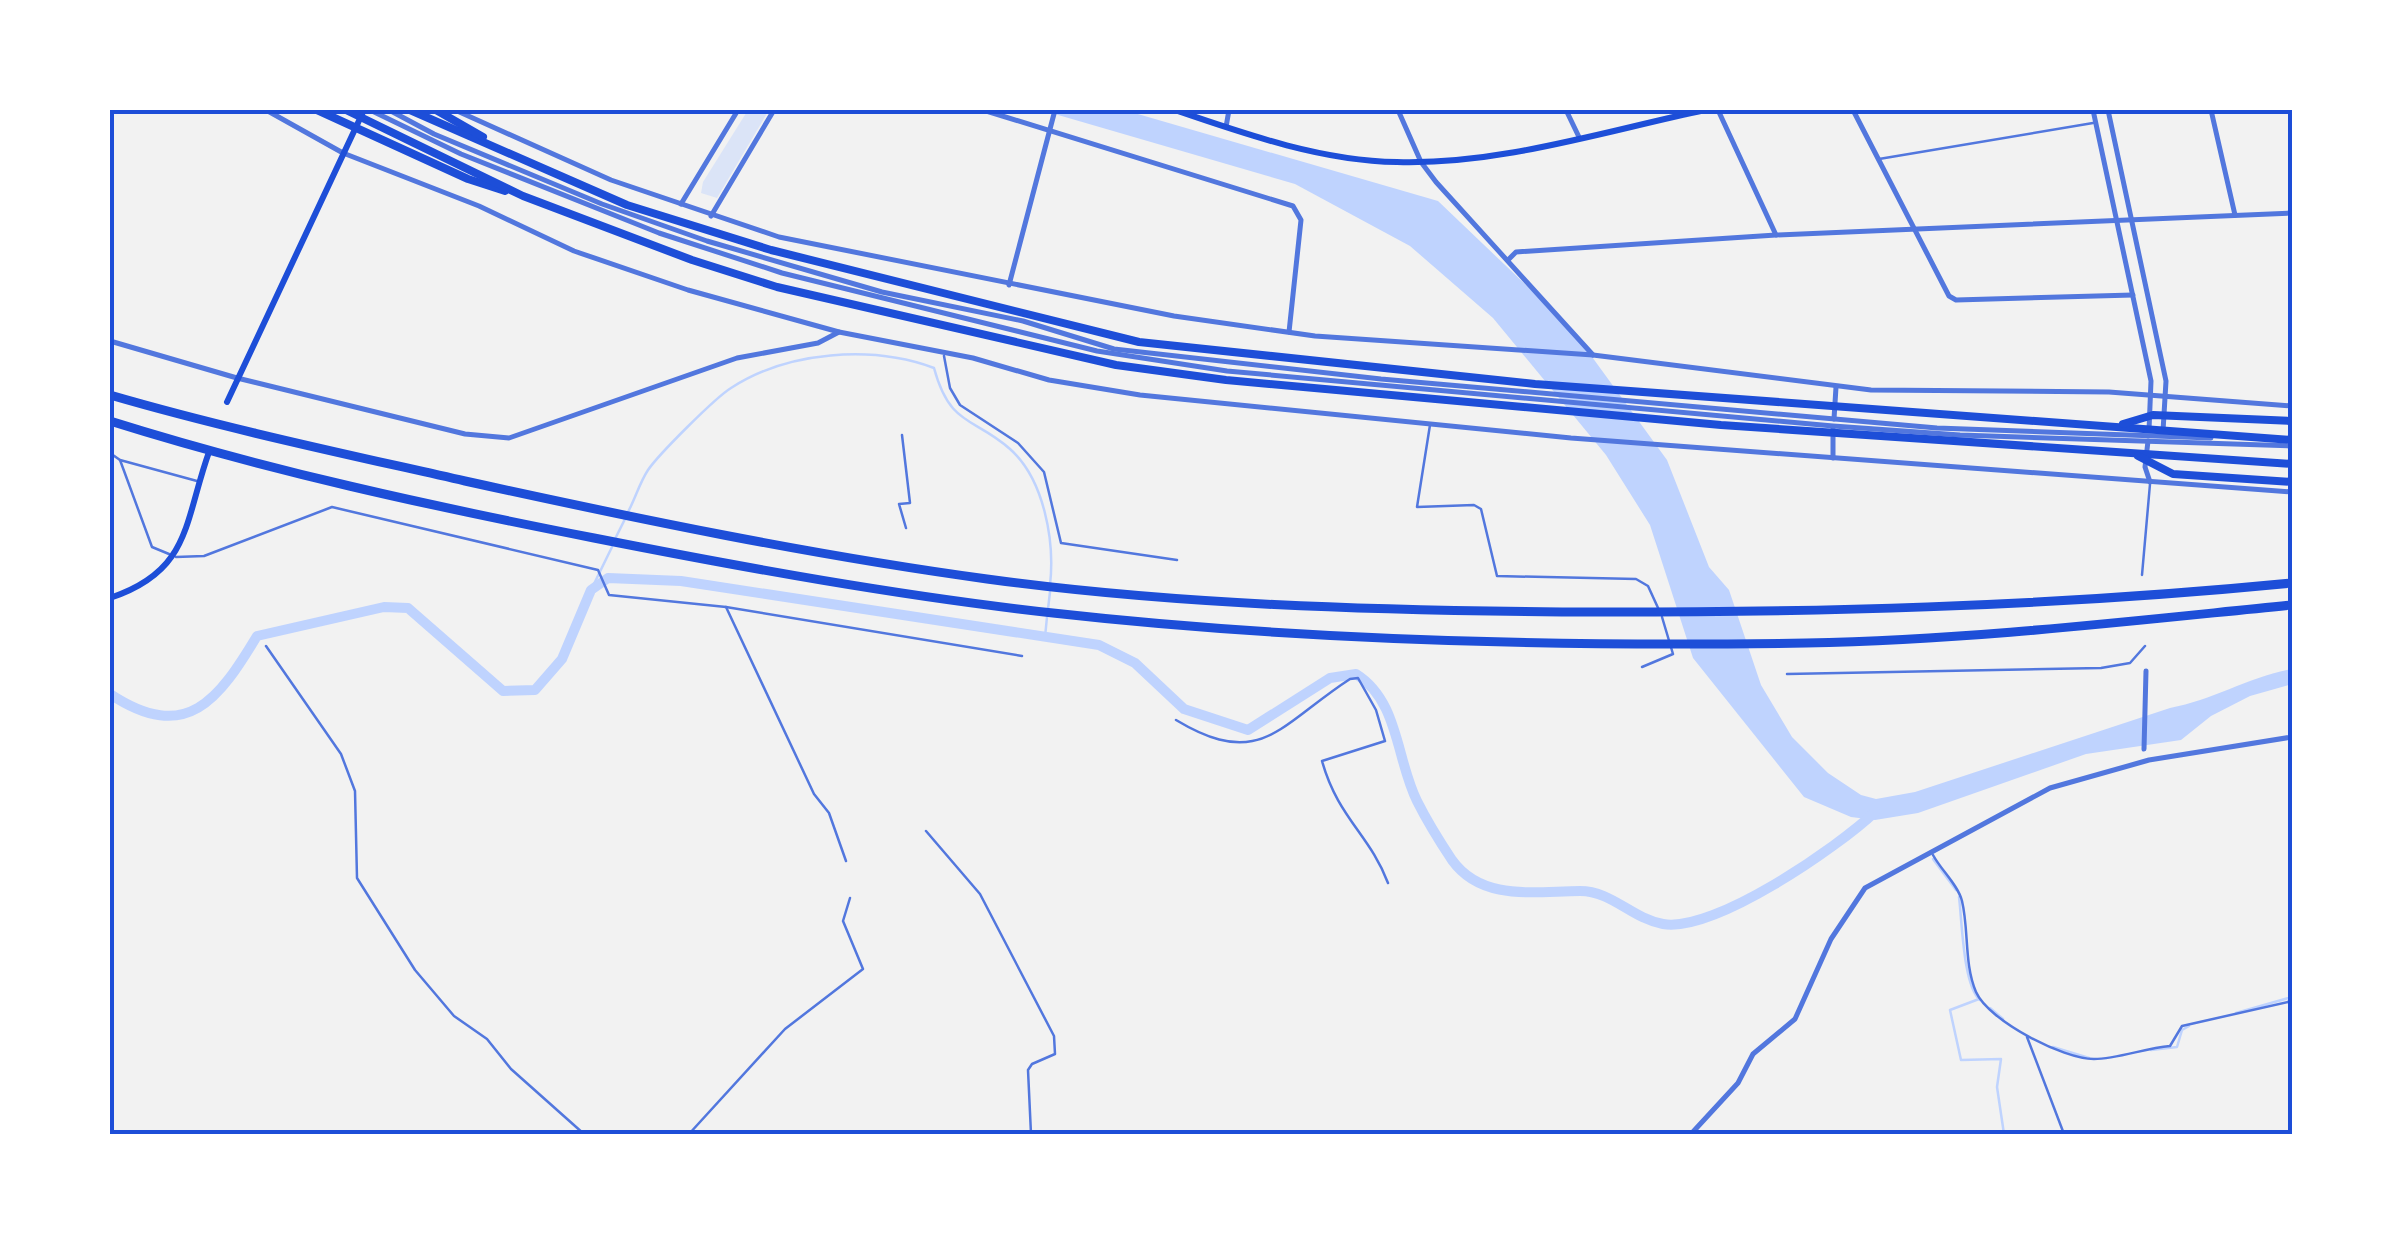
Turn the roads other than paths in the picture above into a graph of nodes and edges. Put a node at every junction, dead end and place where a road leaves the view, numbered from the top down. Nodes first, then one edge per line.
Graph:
1 (266, 110) edge
2 (317, 110) edge
3 (346, 110) edge
4 (367, 110) edge
5 (389, 110) edge
6 (410, 110) edge
7 (436, 110) edge
8 (455, 110) edge
9 (774, 110) edge
10 (983, 110) edge
11 (1055, 110) edge
12 (1175, 110) edge
13 (1230, 110) edge
14 (1398, 110) edge
15 (1566, 110) edge
16 (1705, 110) edge
17 (1718, 110) edge
18 (1853, 110) edge
19 (2093, 110) edge
20 (2108, 110) edge
21 (2211, 110) edge
22 (736, 111) edge
23 (2096, 122) junction
24 (1226, 127) junction
25 (1050, 133) junction
26 (1579, 137) junction
27 (344, 153) junction
28 (518, 157) junction
29 (1878, 160) junction
30 (1421, 162) junction
31 (523, 196) junction
32 (681, 204) junction
33 (2292, 213) edge
34 (712, 216) junction
35 (2235, 216) junction
36 (2132, 220) junction
37 (2117, 221) junction
38 (1914, 229) junction
39 (1776, 235) junction
40 (1509, 259) junction
41 (1009, 285) junction
42 (2132, 296) junction
43 (839, 332) junction
44 (1289, 332) junction
45 (110, 341) edge
46 (943, 352) junction
47 (1593, 355) junction
48 (236, 378) junction
49 (1836, 387) junction
50 (110, 394) edge
51 (2151, 397) junction
52 (2168, 399) junction
53 (227, 402) dead end
54 (2292, 406) edge
55 (110, 421) edge
56 (2292, 421) edge
57 (1430, 422) junction
58 (1833, 422) junction
59 (2116, 426) junction
60 (2149, 433) junction
61 (902, 436) dead end
62 (2162, 438) junction
63 (2148, 442) junction
64 (2292, 442) edge
65 (209, 452) dead end
66 (110, 453) edge
67 (2134, 454) junction
68 (120, 460) junction
69 (1833, 460) junction
70 (2292, 464) edge
71 (198, 482) junction
72 (2150, 482) junction
73 (2292, 482) edge
74 (2292, 492) edge
75 (906, 528) dead end
76 (175, 556) junction
77 (1178, 560) dead end
78 (2142, 575) dead end
79 (2292, 583) edge
80 (110, 598) edge
81 (2292, 605) edge
82 (726, 607) junction
83 (266, 646) dead end
84 (2145, 646) dead end
85 (1022, 656) dead end
86 (1642, 666) dead end
87 (2146, 671) dead end
88 (1787, 674) dead end
89 (1176, 720) dead end
90 (2292, 737) edge
91 (2144, 749) dead end
92 (926, 831) dead end
93 (1932, 854) junction
94 (846, 861) dead end
95 (1388, 883) dead end
96 (850, 898) dead end
97 (2292, 1001) edge
98 (2027, 1036) junction
99 (584, 1134) edge
100 (689, 1134) edge
101 (1031, 1134) edge
102 (1691, 1134) edge
103 (2064, 1134) edge

1 - 27 street
2 - 31 highway
3 - 31 highway
4 - 27 main road
4 - 58 street
5 - 58 street
6 - 28 highway
7 - 28 highway
8 - 32 street
9 - 34 street
10 - 25 street
11 - 25 street
12 - 24 main road
13 - 24 street
14 - 30 street
15 - 26 street
16 - 26 main road
17 - 39 street
18 - 29 street
19 - 23 street
20 - 36 street
21 - 35 street
22 - 32 street
23 - 29 lane
23 - 37 street
24 - 30 main road
25 - 41 street
25 - 44 street
26 - 30 main road
27 - 43 street
27 - 48 main road
28 - 59 highway
29 - 38 street
30 - 40 street
31 - 67 highway
32 - 34 street
33 - 35 street
34 - 41 street
35 - 36 street
36 - 37 street
36 - 52 street
37 - 38 street
37 - 42 street
38 - 39 street
38 - 42 street
39 - 40 street
40 - 47 street
41 - 44 street
42 - 51 street
43 - 46 street
43 - 48 street
44 - 47 street
45 - 48 street
46 - 57 street
46 - 77 lane
47 - 49 street
48 - 53 main road
49 - 51 street
49 - 58 street
50 - 79 highway
51 - 52 street
51 - 60 street
52 - 54 street
52 - 62 street
55 - 81 highway
56 - 59 highway
57 - 69 street
57 - 86 lane
58 - 60 street
58 - 63 street
58 - 69 street
59 - 64 highway
60 - 62 street
60 - 63 street
61 - 75 lane
62 - 63 street
62 - 64 street
62 - 72 street
63 - 72 street
65 - 71 main road
66 - 68 lane
67 - 70 highway
67 - 73 highway
68 - 71 lane
68 - 76 lane
69 - 72 street
71 - 76 main road
72 - 74 street
72 - 78 lane
76 - 80 main road
76 - 82 lane
82 - 85 lane
82 - 94 lane
83 - 99 lane
84 - 88 lane
87 - 91 street
89 - 95 lane
90 - 93 street
92 - 101 lane
93 - 98 lane
93 - 102 street
96 - 100 lane
97 - 98 lane
98 - 103 lane

